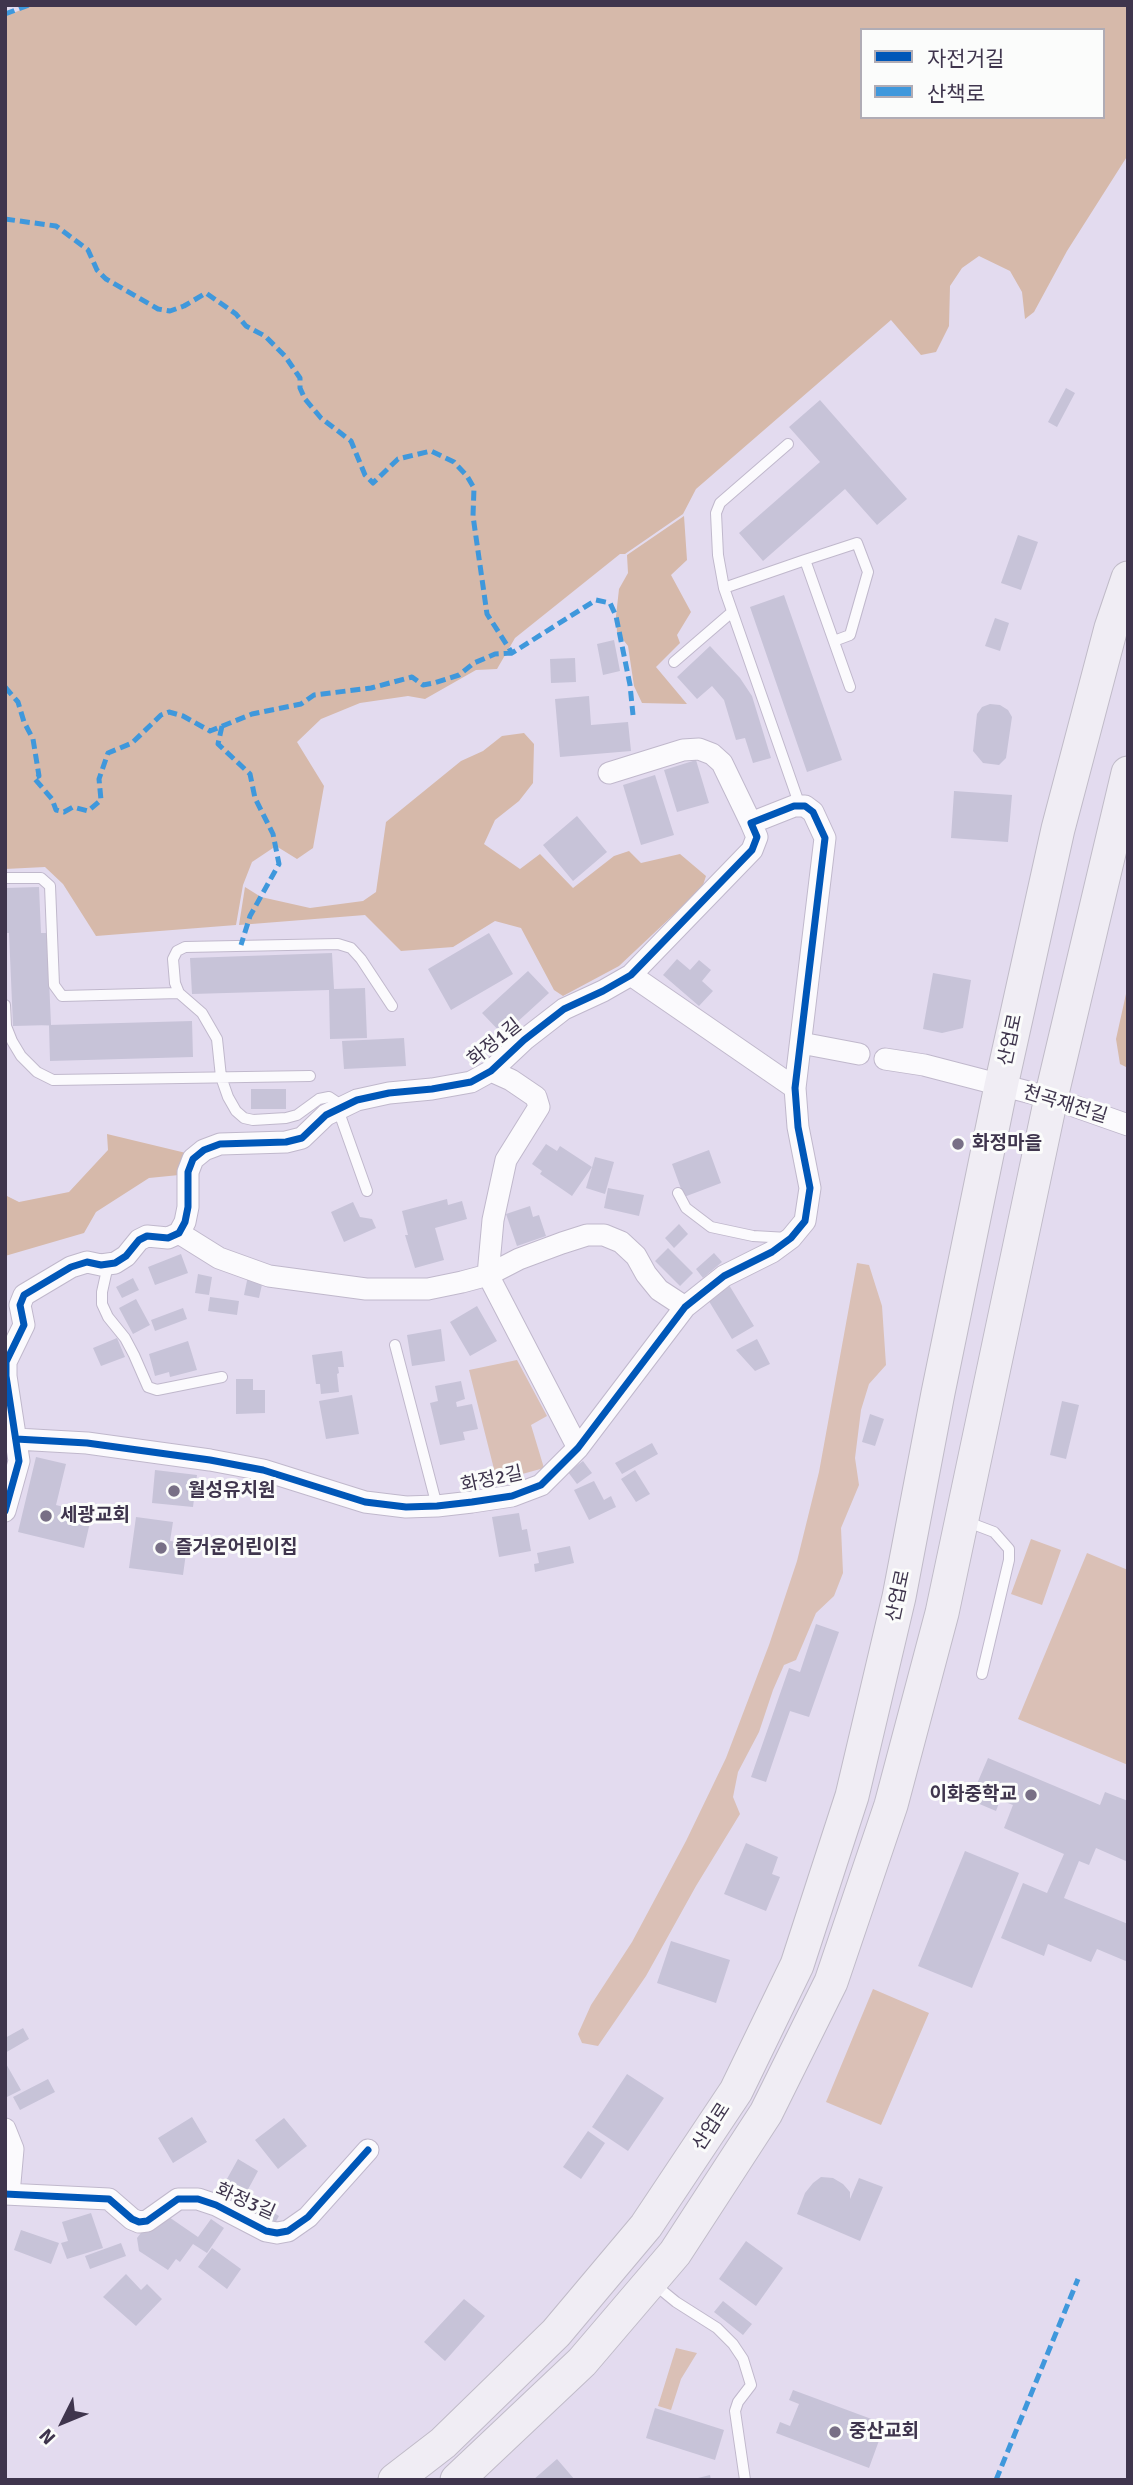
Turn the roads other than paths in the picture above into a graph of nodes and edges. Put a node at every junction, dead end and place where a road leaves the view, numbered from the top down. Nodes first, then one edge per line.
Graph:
1 (788, 444) dead end
2 (805, 560) junction
3 (1128, 578) edge
4 (724, 588) junction
5 (732, 611) junction
6 (834, 640) junction
7 (674, 662) dead end
8 (850, 687) dead end
9 (609, 773) dead end
10 (1128, 773) edge
11 (800, 806) junction
12 (751, 822) junction
13 (5, 878) edge
14 (631, 975) junction
15 (179, 993) junction
16 (5, 1005) edge
17 (392, 1006) dead end
18 (801, 1043) junction
19 (859, 1054) dead end
20 (885, 1059) dead end
21 (491, 1071) junction
22 (310, 1076) dead end
23 (221, 1077) junction
24 (1001, 1086) junction
25 (795, 1088) junction
26 (1051, 1098) junction
27 (338, 1107) junction
28 (1128, 1125) edge
29 (367, 1191) dead end
30 (678, 1193) dead end
31 (179, 1233) junction
32 (791, 1238) junction
33 (108, 1265) junction
34 (488, 1275) junction
35 (685, 1307) junction
36 (395, 1345) dead end
37 (222, 1377) dead end
38 (11, 1439) edge
39 (578, 1448) junction
40 (438, 1506) junction
41 (5, 1511) edge
42 (961, 1519) junction
43 (982, 1674) dead end
44 (5, 2129) edge
45 (368, 2150) dead end
46 (7, 2194) edge
47 (651, 2281) junction
48 (395, 2480) edge
49 (457, 2480) edge
50 (745, 2480) edge

1 - 4 lane
2 - 4 lane
2 - 6 lane
2 - 6 lane
3 - 24 main road, 산업로
4 - 5 lane
5 - 7 lane
5 - 11 lane
6 - 8 lane
9 - 12 street
10 - 26 main road, 산업로
11 - 12 street
11 - 18 street
12 - 14 street, 화정1길
13 - 15 lane
14 - 21 street, 화정1길
14 - 25 street
15 - 17 lane
15 - 23 lane
16 - 23 lane
18 - 19 street
18 - 25 street
20 - 24 street, 천곡재전길
21 - 27 street, 화정1길
21 - 34 street
22 - 23 lane
23 - 27 lane
24 - 26 street, 천곡재전길
24 - 48 main road, 산업로
25 - 32 street, 화정2길
26 - 28 street, 천곡재전길
26 - 42 main road, 산업로
27 - 29 lane
27 - 31 street, 화정1길
30 - 32 lane
31 - 33 street
31 - 34 street
32 - 35 street, 화정2길
33 - 37 lane
33 - 38 street
34 - 35 street
34 - 39 street
35 - 39 street, 화정2길
36 - 40 lane
38 - 40 street, 화정2길
38 - 41 street
39 - 40 street, 화정2길
42 - 43 lane
42 - 47 main road, 산업로
44 - 46 street
45 - 46 street, 화정3길
47 - 49 main road, 산업로
47 - 50 lane

